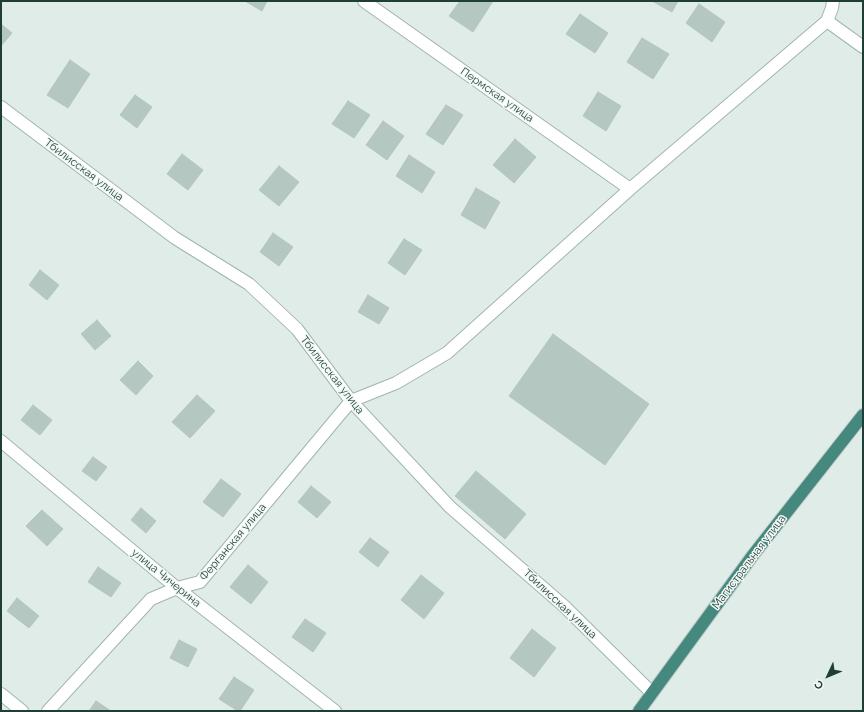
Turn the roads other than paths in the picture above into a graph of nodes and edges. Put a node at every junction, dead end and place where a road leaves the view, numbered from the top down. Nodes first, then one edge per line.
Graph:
1 (364, 1) edge
2 (833, 1) edge
3 (827, 21) junction
4 (863, 47) edge
5 (1, 107) edge
6 (630, 189) junction
7 (351, 401) junction
8 (863, 415) edge
9 (1, 441) edge
10 (177, 588) junction
11 (652, 693) junction
12 (1, 694) edge
13 (22, 711) edge
14 (48, 711) edge
15 (335, 711) edge
16 (639, 711) edge

1 - 6 street, Пермская улица
2 - 3 street
3 - 4 street
3 - 6 street
5 - 7 street, Тбилисская улица
6 - 7 street
7 - 10 street, Ферганская улица
7 - 11 street, Тбилисская улица
8 - 11 highway, Магистральная улица
9 - 10 street, улица Чичерина
10 - 14 street, Ферганская улица
10 - 15 street, улица Чичерина
11 - 16 highway, Магистральная улица
12 - 13 street

